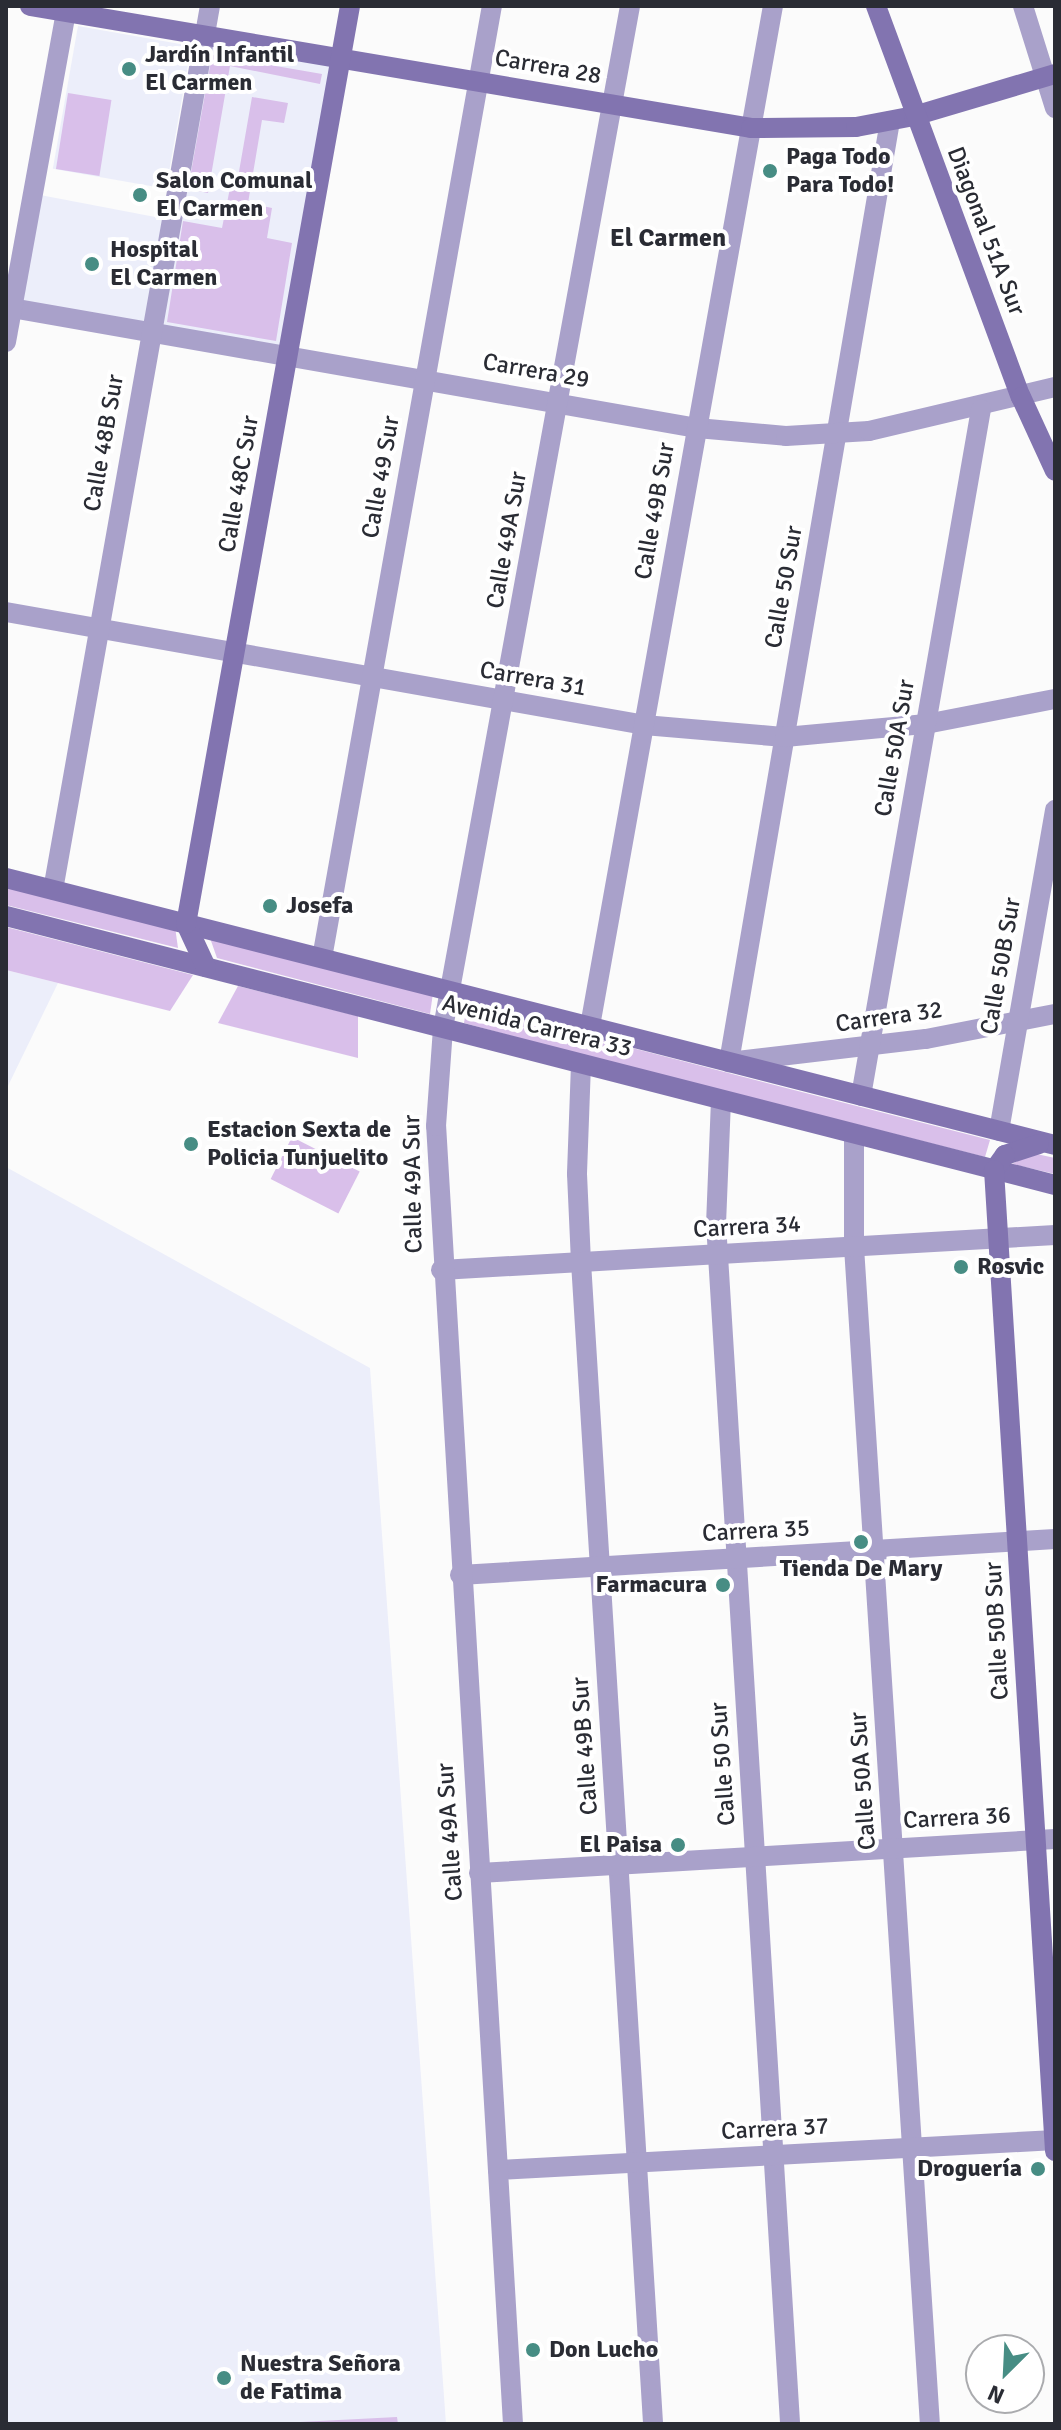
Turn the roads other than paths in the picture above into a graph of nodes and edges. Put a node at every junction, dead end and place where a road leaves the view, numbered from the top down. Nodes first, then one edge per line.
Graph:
1 (30, 6) edge
2 (210, 6) edge
3 (350, 6) edge
4 (492, 6) edge
5 (630, 6) edge
6 (773, 6) edge
7 (876, 6) edge
8 (1023, 6) edge
9 (67, 10) edge
10 (205, 36) junction
11 (340, 59) junction
12 (1050, 76) edge
13 (478, 82) junction
14 (611, 104) junction
15 (1055, 108) edge
16 (914, 116) junction
17 (890, 121) junction
18 (751, 128) junction
19 (9, 308) edge
20 (150, 332) junction
21 (6, 342) edge
22 (289, 355) junction
23 (425, 378) junction
24 (1055, 387) edge
25 (1021, 397) junction
26 (558, 402) junction
27 (981, 409) junction
28 (697, 428) junction
29 (836, 436) junction
30 (1055, 471) edge
31 (6, 612) edge
32 (97, 628) junction
33 (234, 653) junction
34 (372, 677) junction
35 (1055, 699) edge
36 (505, 701) junction
37 (926, 724) junction
38 (644, 725) junction
39 (785, 737) junction
40 (1055, 810) edge
41 (6, 878) edge
42 (53, 890) junction
43 (6, 916) edge
44 (186, 924) junction
45 (322, 958) junction
46 (206, 967) junction
47 (451, 990) junction
48 (1055, 1014) edge
49 (1017, 1024) junction
50 (590, 1026) junction
51 (443, 1028) junction
52 (869, 1047) junction
53 (729, 1062) junction
54 (581, 1064) junction
55 (861, 1096) junction
56 (721, 1100) junction
57 (999, 1131) junction
58 (854, 1134) junction
59 (1051, 1144) edge
60 (994, 1170) junction
61 (1055, 1185) edge
62 (1055, 1235) edge
63 (999, 1239) junction
64 (854, 1247) junction
65 (718, 1255) junction
66 (581, 1262) junction
67 (441, 1270) junction
68 (1055, 1539) edge
69 (1017, 1542) junction
70 (874, 1550) junction
71 (736, 1558) junction
72 (599, 1566) junction
73 (460, 1575) junction
74 (1045, 1839) edge
75 (893, 1848) junction
76 (755, 1856) junction
77 (618, 1864) junction
78 (479, 1873) junction
79 (1055, 2140) edge
80 (912, 2148) junction
81 (1055, 2151) edge
82 (773, 2155) junction
83 (637, 2163) junction
84 (498, 2170) junction
85 (513, 2424) edge
86 (653, 2424) edge
87 (790, 2424) edge
88 (930, 2424) edge

1 - 9 main road, Carrera 28
2 - 10 street, Calle 48B Sur
3 - 11 main road, Calle 48C Sur
4 - 13 street, Calle 49 Sur
5 - 14 street, Calle 49A Sur
6 - 18 street, Calle 49B Sur
7 - 16 main road, Diagonal 51A Sur
8 - 12 street
9 - 10 main road, Carrera 28
9 - 19 street
10 - 11 main road, Carrera 28
10 - 20 street, Calle 48B Sur
11 - 13 main road, Carrera 28
11 - 22 main road, Calle 48C Sur
12 - 15 street
12 - 16 main road, Carrera 28
13 - 14 main road, Carrera 28
13 - 23 street, Calle 49 Sur
14 - 18 main road, Carrera 28
14 - 26 street, Calle 49A Sur
16 - 17 main road, Carrera 28
16 - 25 main road, Diagonal 51A Sur
17 - 18 main road, Carrera 28
17 - 29 street, Calle 50 Sur
18 - 28 street, Calle 49B Sur
19 - 20 street, Carrera 29
19 - 21 street
20 - 22 street, Carrera 29
20 - 32 street, Calle 48B Sur
22 - 23 street, Carrera 29
22 - 33 main road, Calle 48C Sur
23 - 26 street, Carrera 29
23 - 34 street, Calle 49 Sur
24 - 25 street, Carrera 29
25 - 27 street, Carrera 29
25 - 30 main road, Diagonal 51A Sur
26 - 28 street, Carrera 29
26 - 36 street, Calle 49A Sur
27 - 29 street, Carrera 29
27 - 37 street, Calle 50A Sur
28 - 29 street, Carrera 29
28 - 38 street, Calle 49B Sur
29 - 39 street, Calle 50 Sur
31 - 32 street, Carrera 31
32 - 33 street, Carrera 31
32 - 42 street, Calle 48B Sur
33 - 34 street, Carrera 31
33 - 44 main road, Calle 48C Sur
34 - 36 street, Carrera 31
34 - 45 street, Calle 49 Sur
35 - 37 street, Carrera 31
36 - 38 street, Carrera 31
36 - 47 street, Calle 49A Sur
37 - 39 street, Carrera 31
37 - 52 street, Calle 50A Sur
38 - 39 street, Carrera 31
38 - 50 street, Calle 49B Sur
39 - 53 street, Calle 50 Sur
40 - 49 street, Calle 50B Sur
41 - 42 main road, Avenida Carrera 33
42 - 44 main road, Avenida Carrera 33
43 - 46 main road, Avenida Carrera 33
44 - 45 main road, Avenida Carrera 33
44 - 46 main road
45 - 47 main road, Avenida Carrera 33
46 - 51 main road, Avenida Carrera 33
47 - 50 main road, Avenida Carrera 33
47 - 51 street, Calle 49A Sur
48 - 49 street, Carrera 32
49 - 52 street, Carrera 32
49 - 57 street, Calle 50B Sur
50 - 53 main road, Avenida Carrera 33
51 - 54 main road, Avenida Carrera 33
51 - 67 street, Calle 49A Sur
52 - 53 street, Carrera 32
52 - 55 street, Calle 50A Sur
53 - 55 main road, Avenida Carrera 33
54 - 56 main road, Avenida Carrera 33
54 - 66 street, Calle 49B Sur
55 - 57 main road, Avenida Carrera 33
56 - 58 main road, Avenida Carrera 33
56 - 65 street, Calle 50 Sur
57 - 59 main road, Avenida Carrera 33
58 - 60 main road, Avenida Carrera 33
58 - 64 street, Calle 50A Sur
59 - 60 main road
60 - 61 main road, Avenida Carrera 33
60 - 63 main road, Calle 50B Sur
62 - 63 street, Carrera 34
63 - 64 street, Carrera 34
63 - 69 main road, Calle 50B Sur
64 - 65 street, Carrera 34
64 - 70 street, Calle 50A Sur
65 - 66 street, Carrera 34
65 - 71 street, Calle 50 Sur
66 - 67 street, Carrera 34
66 - 72 street, Calle 49B Sur
67 - 73 street, Calle 49A Sur
68 - 69 street, Carrera 35
69 - 70 street, Carrera 35
69 - 74 main road, Calle 50B Sur
70 - 71 street, Carrera 35
70 - 75 street, Calle 50A Sur
71 - 72 street, Carrera 35
71 - 76 street, Calle 50 Sur
72 - 73 street, Carrera 35
72 - 77 street, Calle 49B Sur
73 - 78 street, Calle 49A Sur
74 - 75 street, Carrera 36
74 - 79 main road, Calle 50B Sur
75 - 76 street, Carrera 36
75 - 80 street, Calle 50A Sur
76 - 77 street, Carrera 36
76 - 82 street, Calle 50 Sur
77 - 78 street, Carrera 36
77 - 83 street, Calle 49B Sur
78 - 84 street, Calle 49A Sur
79 - 80 street, Carrera 37
79 - 81 main road, Calle 50B Sur
80 - 82 street, Carrera 37
80 - 88 street, Calle 50A Sur
82 - 83 street, Carrera 37
82 - 87 street, Calle 50 Sur
83 - 84 street, Carrera 37
83 - 86 street, Calle 49B Sur
84 - 85 street, Calle 49A Sur

